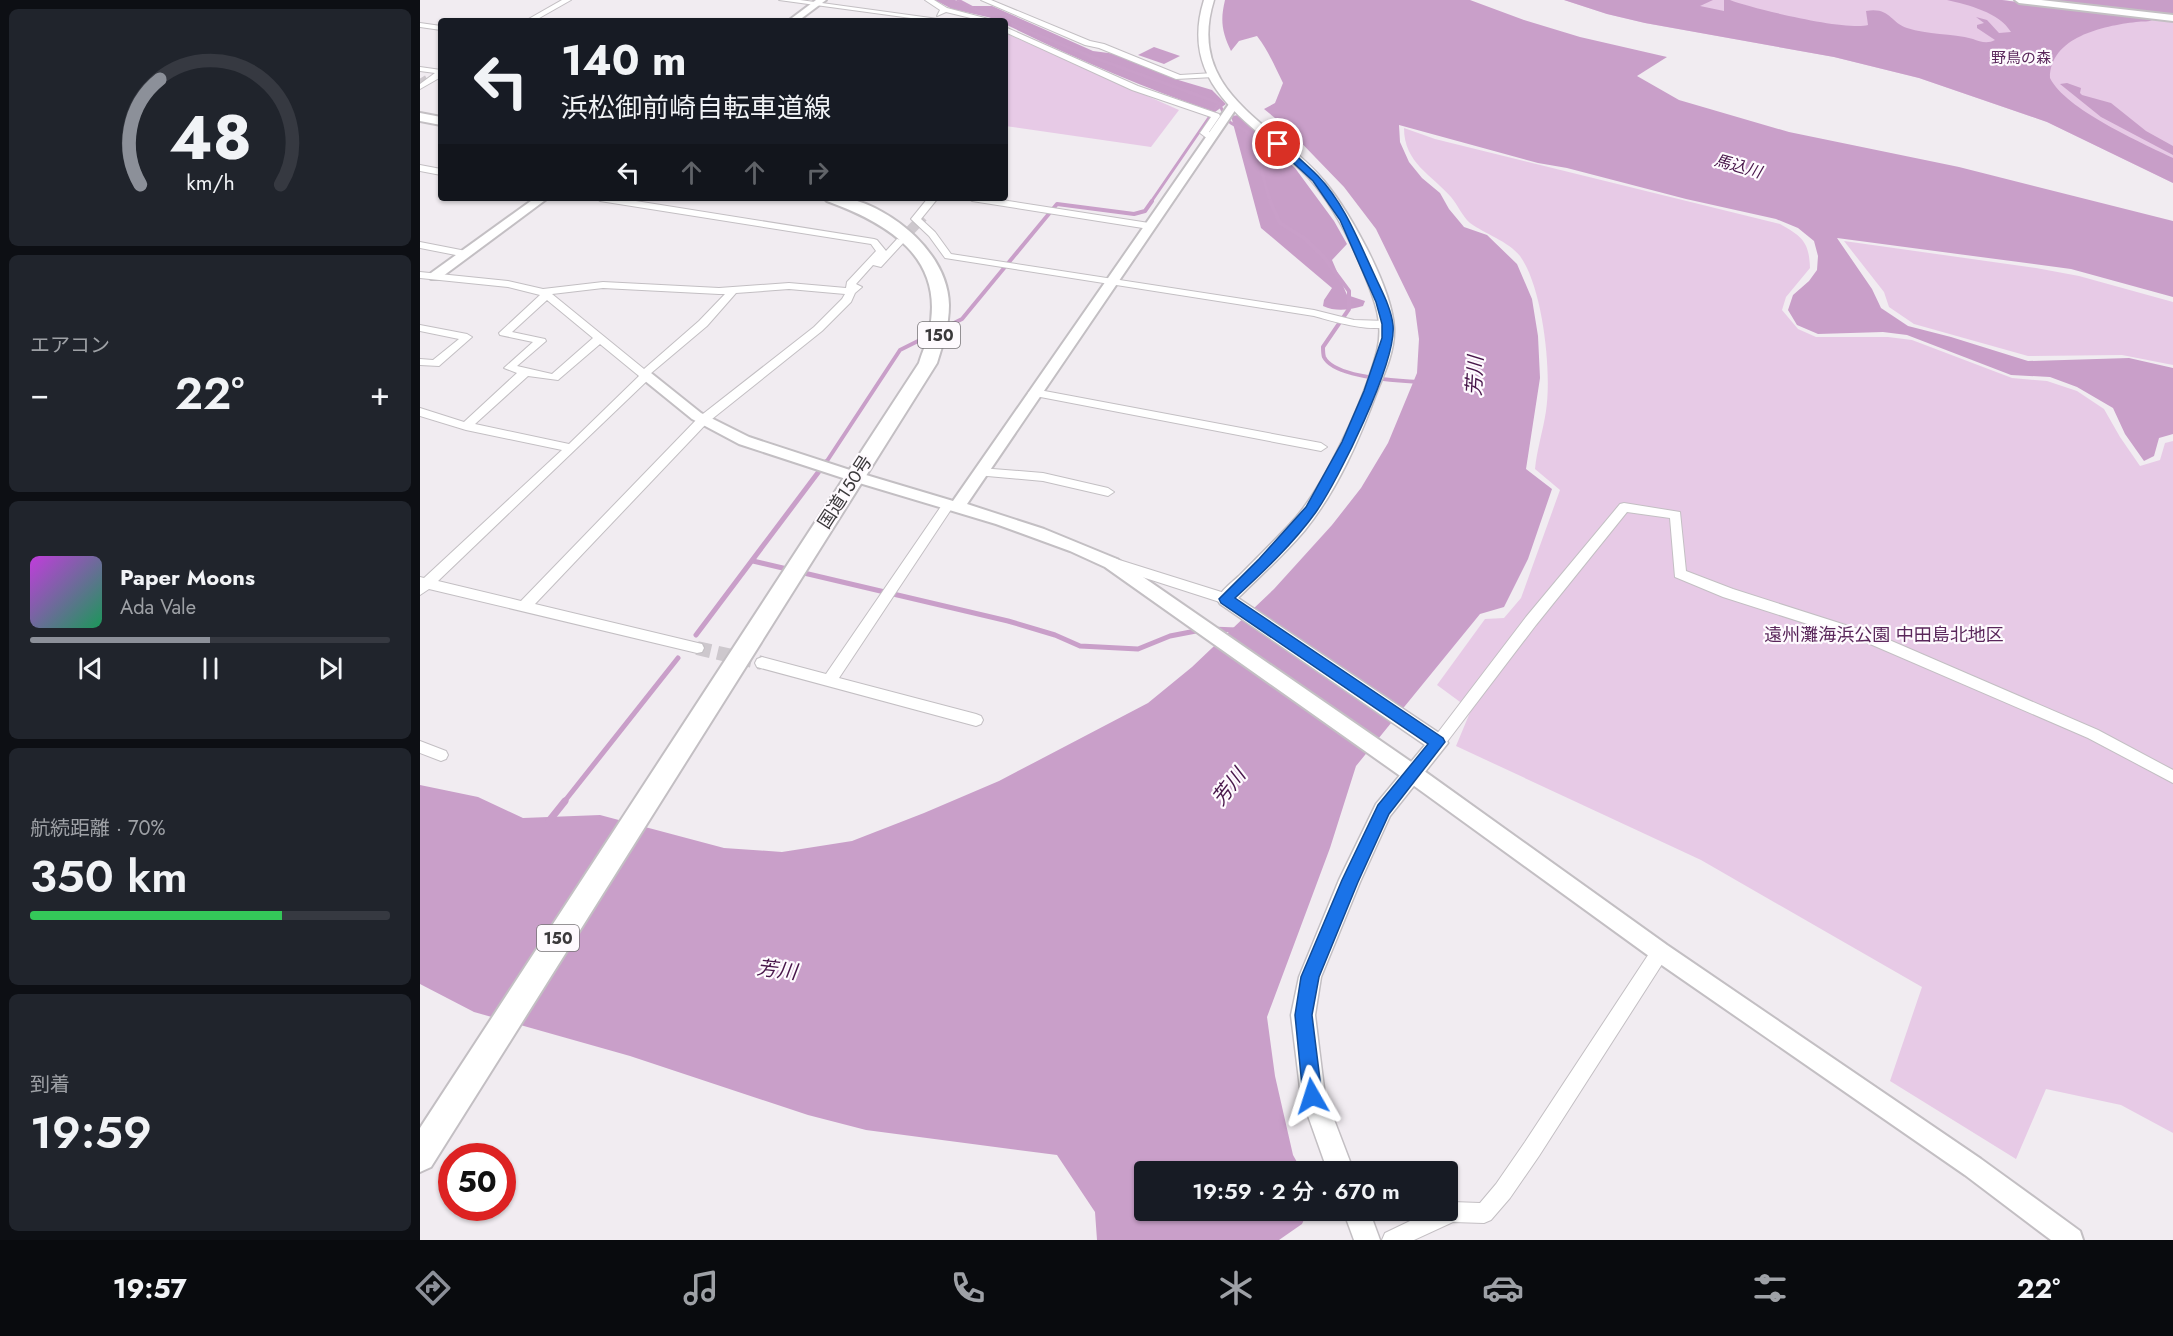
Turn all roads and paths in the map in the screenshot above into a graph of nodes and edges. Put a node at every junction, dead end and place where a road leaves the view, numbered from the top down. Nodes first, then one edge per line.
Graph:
1 (567, 0) edge
2 (783, 0) edge
3 (929, 0) edge
4 (985, 0) edge
5 (1209, 0) edge
6 (2019, 0) edge
7 (819, 2) edge
8 (945, 10) junction
9 (534, 18) edge
10 (796, 18) edge
11 (920, 18) edge
12 (935, 18) edge
13 (979, 18) edge
14 (2173, 18) edge
15 (420, 25) edge
16 (438, 28) edge
17 (1008, 30) edge
18 (420, 69) tunnel mouth
19 (438, 71) edge
20 (438, 72) edge
21 (438, 75) edge
22 (1214, 75) junction
23 (424, 78) tunnel mouth
24 (420, 87) tunnel mouth
25 (1233, 106) junction
26 (420, 117) edge
27 (438, 121) edge
28 (1211, 137) junction
29 (420, 168) edge
30 (438, 171) edge
31 (538, 201) edge
32 (619, 201) edge
33 (841, 201) edge
34 (931, 201) edge
35 (937, 201) edge
36 (991, 201) edge
37 (923, 217) tunnel mouth
38 (1149, 226) junction
39 (900, 241) tunnel mouth
40 (420, 245) edge
41 (466, 254) junction
42 (420, 275) edge
43 (435, 276) junction
44 (1112, 281) junction
45 (420, 287) edge
46 (734, 289) junction
47 (851, 291) junction
48 (545, 293) junction
49 (1387, 324) junction
50 (420, 328) edge
51 (600, 338) junction
52 (420, 362) edge
53 (525, 372) junction
54 (645, 375) junction
55 (1034, 393) junction
56 (420, 412) edge
57 (703, 420) junction
58 (466, 426) junction
59 (1322, 447) dead end
60 (570, 448) junction
61 (980, 472) junction
62 (854, 478) junction
63 (1108, 492) dead end
64 (953, 506) junction
65 (1111, 563) junction
66 (422, 585) edge
67 (1226, 599) junction
68 (524, 607) junction
69 (697, 648) tunnel mouth
70 (762, 663) tunnel mouth
71 (829, 682) junction
72 (976, 720) dead end
73 (1438, 742) junction
74 (420, 747) edge
75 (441, 755) dead end
76 (1408, 770) junction
77 (2173, 777) edge
78 (1660, 952) junction
79 (476, 1066) junction
80 (420, 1142) edge
81 (420, 1156) edge
82 (1337, 1161) edge
83 (1360, 1221) edge
84 (1367, 1240) edge
85 (1392, 1240) edge
86 (2071, 1240) edge

1 - 9 street
2 - 7 street
3 - 8 street
4 - 22 street
5 - 22 main road
6 - 14 street
7 - 10 street
7 - 11 street
8 - 12 street
8 - 13 street
15 - 16 street
17 - 28 street
18 - 19 street
20 - 23 street
21 - 24 street
22 - 25 main road
25 - 28 street
25 - 49 main road
26 - 27 highway
28 - 38 street
29 - 30 street
31 - 41 street
32 - 47 street
33 - 62 highway, 国道150号 / 150
34 - 44 street
35 - 37 street
36 - 38 street
38 - 44 street
39 - 47 street
40 - 41 street
41 - 43 street
42 - 43 street
43 - 45 street
43 - 48 street
44 - 49 street
44 - 55 street
46 - 47 street
46 - 48 street
46 - 54 street
47 - 57 street
48 - 51 street
48 - 53 street
49 - 67 main road
50 - 52 street
51 - 53 street
51 - 54 street
53 - 58 street
54 - 57 street
54 - 60 street
55 - 59 street
55 - 61 street
56 - 58 street
57 - 62 street
57 - 68 street
58 - 60 street
60 - 66 street
61 - 63 street
61 - 64 street
62 - 64 street
62 - 79 highway, 国道150号 / 150
64 - 65 street
64 - 71 street
65 - 67 street
65 - 76 street
66 - 68 street
67 - 73 main road
68 - 69 street
70 - 71 street
71 - 72 street
73 - 76 main road
73 - 77 street
74 - 75 street
76 - 78 street
76 - 82 main road
78 - 85 street
78 - 86 street
79 - 80 highway, 150
79 - 81 highway, 150
83 - 84 main road

